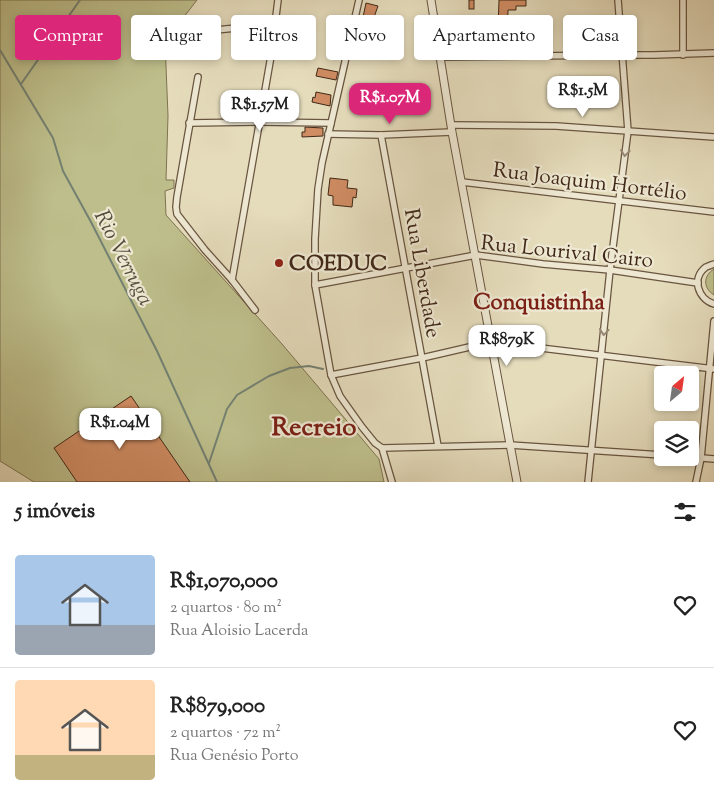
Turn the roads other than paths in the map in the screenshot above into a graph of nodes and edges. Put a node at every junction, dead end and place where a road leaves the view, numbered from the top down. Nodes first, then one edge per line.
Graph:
1 (278, 0) edge
2 (359, 0) edge
3 (432, 0) edge
4 (618, 0) edge
5 (683, 0) edge
6 (276, 15) edge
7 (434, 15) edge
8 (619, 15) edge
9 (714, 53) edge
10 (637, 55) edge
11 (683, 55) junction
12 (269, 60) edge
13 (440, 60) edge
14 (623, 60) edge
15 (198, 77) dead end
16 (260, 122) junction
17 (189, 123) junction
18 (330, 123) junction
19 (452, 129) junction
20 (628, 131) junction
21 (328, 134) junction
22 (381, 135) junction
23 (714, 137) edge
24 (462, 182) junction
25 (620, 201) junction
26 (714, 212) edge
27 (476, 256) junction
28 (714, 264) edge
29 (406, 269) junction
30 (610, 270) junction
31 (232, 280) junction
32 (698, 283) junction
33 (315, 285) junction
34 (714, 304) edge
35 (255, 310) dead end
36 (714, 321) edge
37 (492, 342) junction
38 (602, 355) junction
39 (422, 358) junction
40 (712, 368) edge
41 (331, 375) junction
42 (510, 445) junction
43 (438, 446) junction
44 (382, 448) junction
45 (592, 450) junction
46 (654, 454) edge
47 (701, 458) junction
48 (714, 459) edge
49 (392, 482) edge
50 (517, 482) edge
51 (588, 482) edge
52 (696, 482) edge

1 - 6 street
2 - 18 street
3 - 7 street
4 - 8 street
5 - 11 street
9 - 11 street
10 - 11 street
12 - 16 street
13 - 19 street
14 - 20 street
15 - 17 street
16 - 17 street
16 - 18 street
16 - 31 street
17 - 31 street
18 - 21 street
19 - 20 street
19 - 22 street
19 - 24 street
20 - 23 street
20 -> 25 street
21 - 22 street
21 - 33 street
22 - 29 street, Rua Liberdade
24 - 25 street, Rua Joaquim Hortélio
24 - 27 street
25 - 26 street, Rua Joaquim Hortélio
25 - 30 street
27 - 29 street, Rua Lourival Cairo
27 - 30 street, Rua Lourival Cairo
27 - 37 street
28 - 32 street
29 - 33 street, Rua Lourival Cairo
29 - 39 street, Rua Liberdade
30 - 32 street, Rua Lourival Cairo
30 -> 38 street
31 - 35 street
32 - 34 street
33 - 41 street
36 - 40 street
37 - 38 street
37 - 39 street
37 - 42 street
38 - 40 street
38 - 45 street
39 - 41 street
39 - 43 street, Rua Liberdade
40 - 47 street
41 - 44 street
42 - 43 street
42 - 45 street
42 - 50 street
43 - 44 street
44 - 49 street
45 - 46 street
45 - 51 street
47 - 48 street
47 - 52 street

